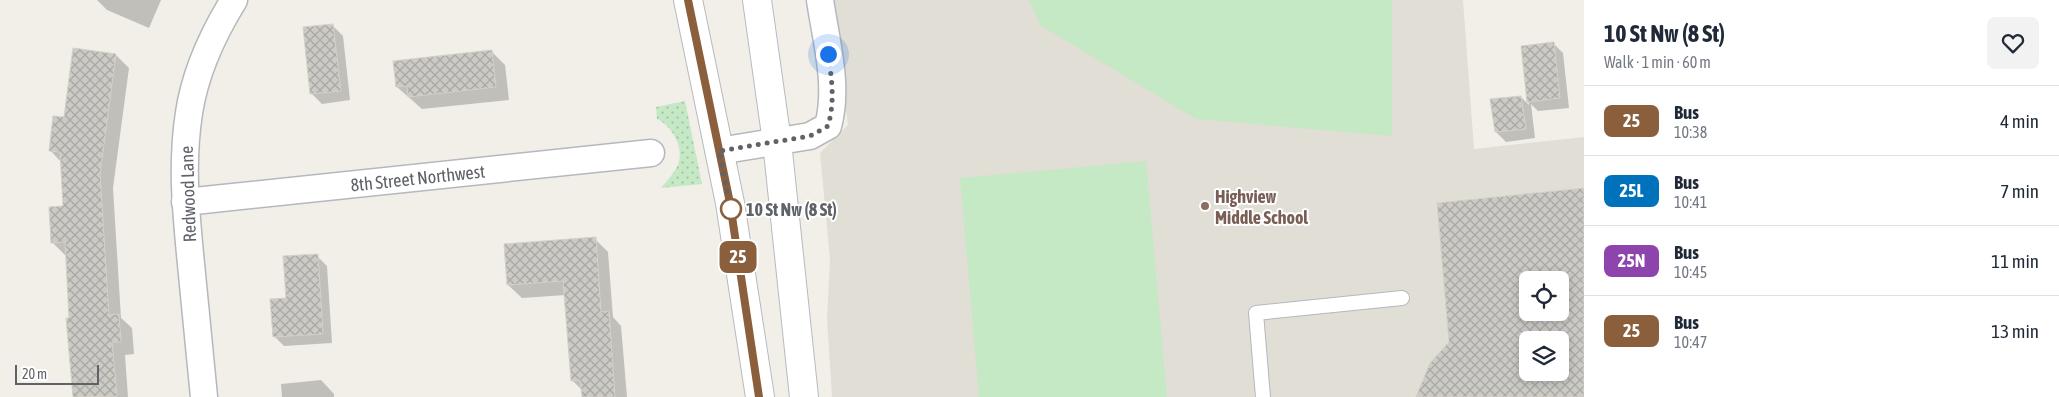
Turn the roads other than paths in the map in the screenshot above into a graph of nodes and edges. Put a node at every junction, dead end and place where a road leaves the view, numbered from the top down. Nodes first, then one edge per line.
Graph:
1 (234, 0) edge
2 (688, 0) edge
3 (757, 0) edge
4 (820, 0) edge
5 (777, 142) junction
6 (719, 151) junction
7 (651, 153) dead end
8 (185, 202) junction
9 (1402, 298) dead end
10 (204, 397) edge
11 (760, 397) edge
12 (804, 397) edge
13 (1263, 397) edge

1 - 8 street, Redwood Lane
2 - 6 main road
3 - 5 main road
4 - 5 street
5 - 6 street
5 - 12 main road
6 - 11 main road
7 - 8 street, 8th Street Northwest
8 - 10 street, Redwood Lane
9 - 13 lane

